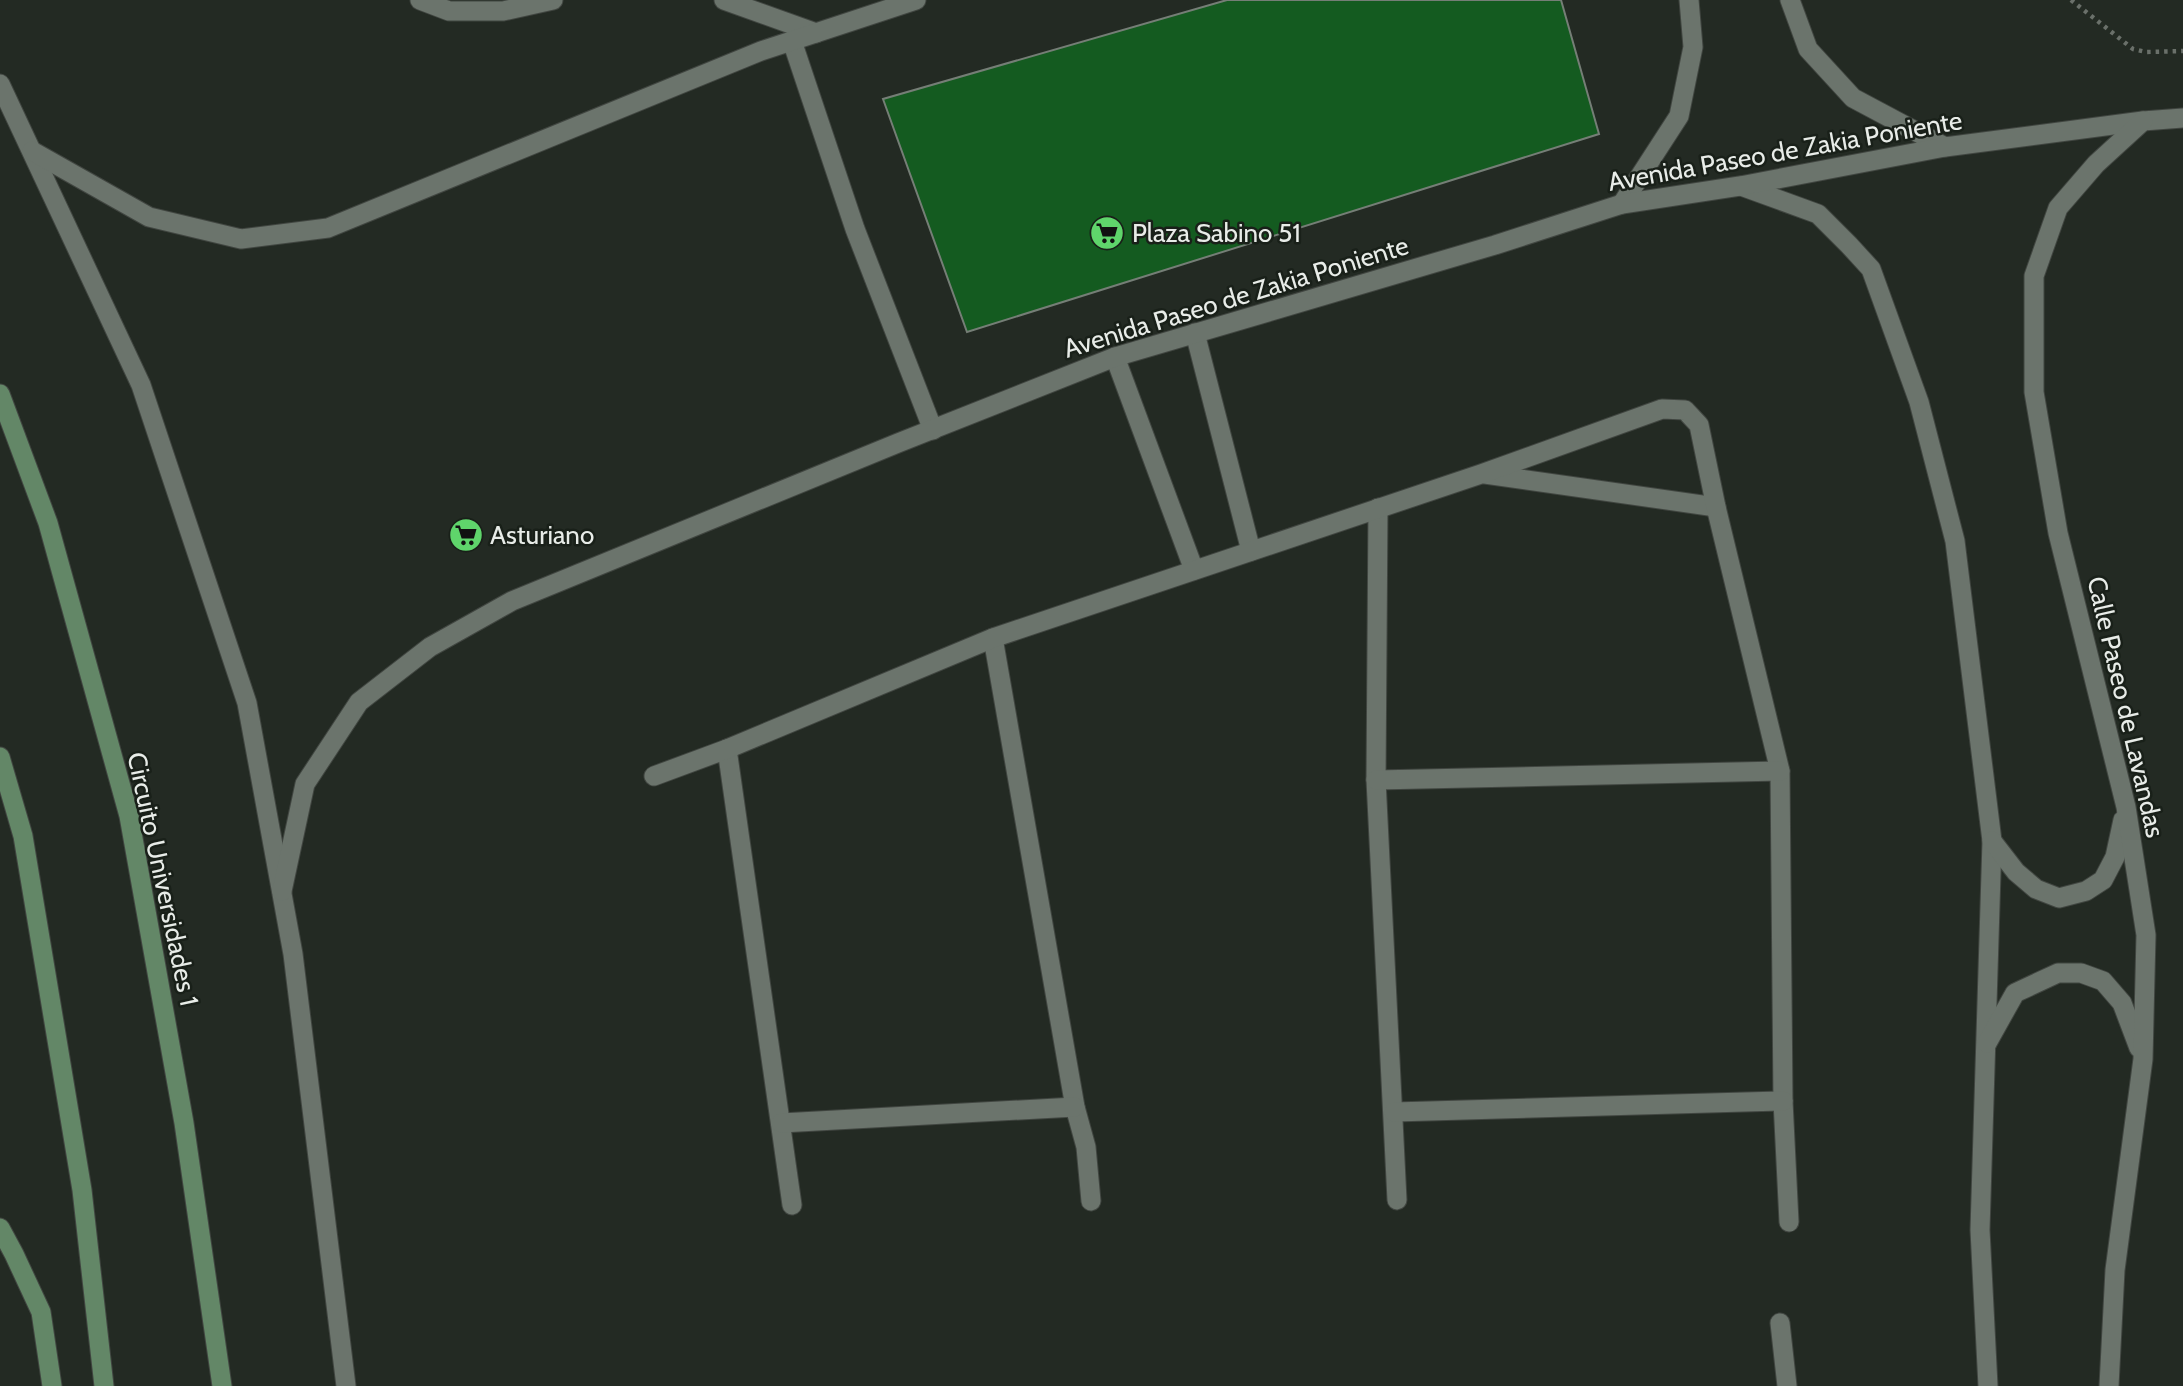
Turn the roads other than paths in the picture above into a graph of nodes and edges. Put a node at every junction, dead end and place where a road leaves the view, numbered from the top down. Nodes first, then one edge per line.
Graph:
1 (419, 0) edge
2 (553, 0) edge
3 (724, 0) edge
4 (916, 0) edge
5 (1689, 0) edge
6 (1790, 0) edge
7 (816, 33) junction
8 (792, 41) junction
9 (0, 84) edge
10 (2183, 118) edge
11 (2143, 121) junction
12 (1945, 147) junction
13 (32, 151) junction
14 (1740, 186) junction
15 (1622, 204) junction
16 (1195, 333) junction
17 (1115, 357) junction
18 (0, 394) edge
19 (933, 430) junction
20 (1481, 474) junction
21 (1716, 507) junction
22 (1378, 508) junction
23 (1251, 551) junction
24 (1194, 570) junction
25 (993, 639) junction
26 (727, 749) junction
27 (0, 757) edge
28 (1780, 771) junction
29 (654, 776) dead end
30 (1376, 779) junction
31 (2126, 807) junction
32 (1992, 841) junction
33 (282, 891) junction
34 (1985, 1045) junction
35 (2143, 1059) junction
36 (1783, 1101) junction
37 (1076, 1107) junction
38 (1394, 1112) junction
39 (781, 1124) junction
40 (1397, 1200) dead end
41 (1091, 1201) dead end
42 (792, 1205) dead end
43 (1789, 1222) dead end
44 (0, 1228) edge
45 (1780, 1323) dead end
46 (52, 1386) edge
47 (104, 1386) edge
48 (222, 1386) edge
49 (346, 1386) edge
50 (1787, 1386) edge
51 (1988, 1386) edge
52 (2109, 1386) edge

1 - 2 street
3 - 7 street
4 - 7 street
5 - 15 street
6 - 12 street
7 - 8 street
8 - 13 street
8 - 19 street
9 - 13 street
10 - 11 street, Avenida Paseo de Zakia Poniente
11 - 12 street, Avenida Paseo de Zakia Poniente
11 - 31 street, Calle Paseo de Lavandas
12 - 14 street, Avenida Paseo de Zakia Poniente
13 - 33 street
14 - 15 street, Avenida Paseo de Zakia Poniente
14 - 32 street
15 - 16 street, Avenida Paseo de Zakia Poniente
16 - 17 street, Avenida Paseo de Zakia Poniente
16 - 23 street
17 - 19 street, Avenida Paseo de Zakia Poniente
17 - 24 street
18 - 48 main road, Circuito Universidades 1
19 - 33 street, Avenida Paseo de Zakia Poniente
20 - 21 street
20 - 21 street
20 - 22 street
21 - 28 street
22 - 23 street
22 - 30 street
23 - 24 street
24 - 25 street
25 - 26 street
25 - 37 street
26 - 29 street
26 - 39 street
27 - 47 main road
28 - 30 street
28 - 36 street
30 - 38 street
31 - 32 street
31 - 35 street, Calle Paseo de Lavandas
32 - 34 street
33 - 49 street
34 - 35 street
34 - 51 street
35 - 52 street, Calle Paseo de Lavandas
36 - 38 street
36 - 43 street
37 - 39 street
37 - 41 street
38 - 40 street
39 - 42 street
44 - 46 main road
45 - 50 street

